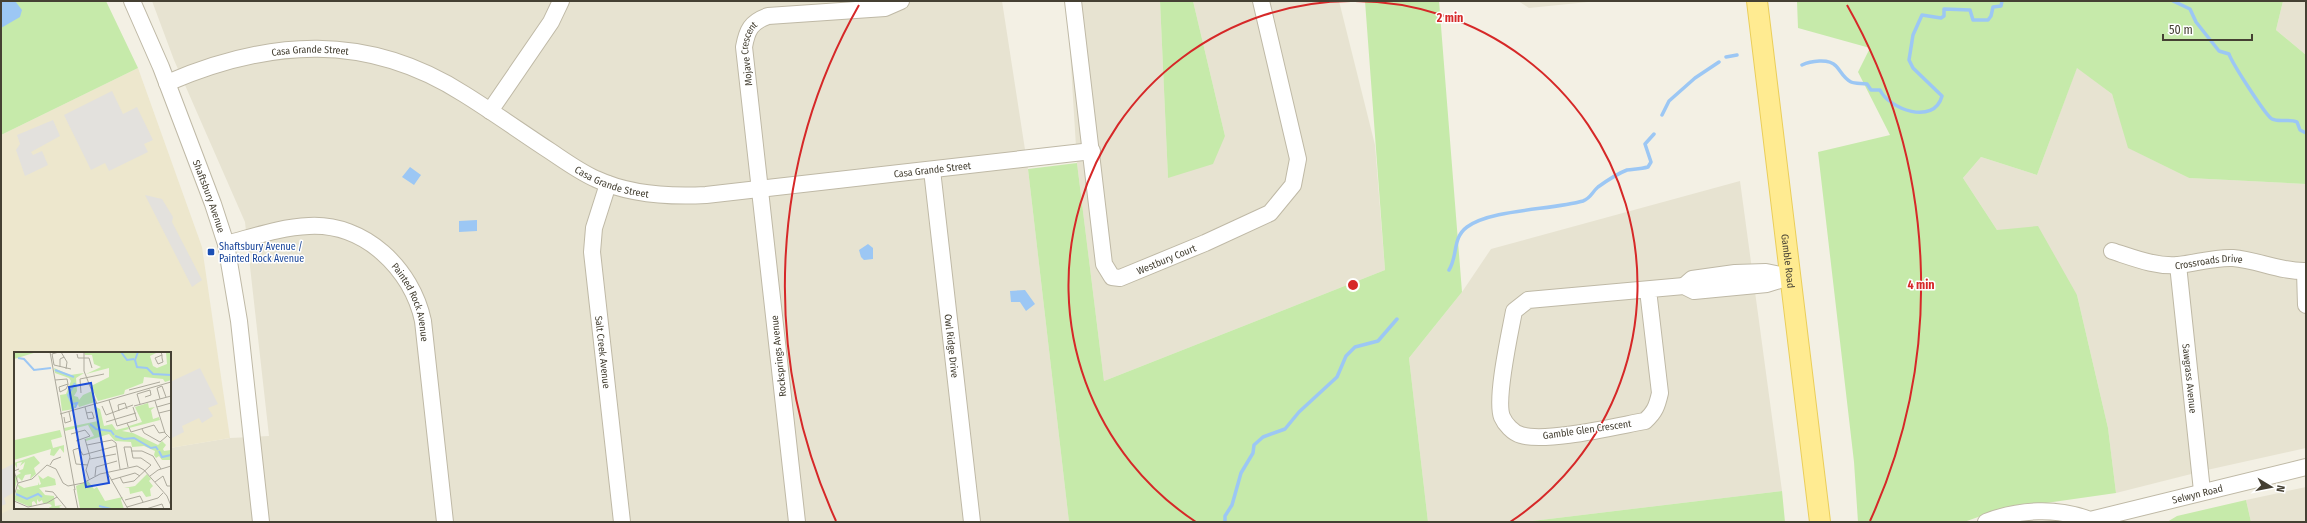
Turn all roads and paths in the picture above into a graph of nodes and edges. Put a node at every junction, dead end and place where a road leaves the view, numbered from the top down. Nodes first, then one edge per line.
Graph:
1 (132, 1) edge
2 (561, 1) edge
3 (901, 1) edge
4 (1074, 1) edge
5 (1261, 1) edge
6 (1757, 1) edge
7 (167, 83) junction
8 (490, 111) junction
9 (1092, 150) junction
10 (932, 170) junction
11 (608, 184) junction
12 (759, 189) junction
13 (226, 244) junction
14 (2112, 251) dead end
15 (2178, 265) junction
16 (2306, 271) edge
17 (1789, 277) junction
18 (1648, 290) junction
19 (2306, 305) edge
20 (2306, 467) edge
21 (2202, 491) junction
22 (2089, 521) edge
23 (261, 522) edge
24 (445, 522) edge
25 (622, 522) edge
26 (796, 522) edge
27 (972, 522) edge
28 (1820, 522) edge
29 (1986, 522) edge

1 - 7 street, Shaftsbury Avenue
2 - 8 street
3 - 12 street, Mojave Crescent
4 - 9 street, Westbury Court
5 - 9 street, Westbury Court
6 - 17 main road, Gamble Road
7 - 8 street, Casa Grande Street
7 - 13 street, Shaftsbury Avenue
8 - 11 street, Casa Grande Street
9 - 10 street, Casa Grande Street
10 - 12 street, Casa Grande Street
10 - 27 street, Owl Ridge Drive
11 - 12 street, Casa Grande Street
11 - 25 street, Salt Creek Avenue
12 - 26 street, Rocksprings Avenue
13 - 23 street, Shaftsbury Avenue
13 - 24 street, Painted Rock Avenue
14 - 15 street, Crossroads Drive
15 - 16 street, Crossroads Drive
15 - 21 street, Sawgrass Avenue
16 - 19 street
17 - 18 street, Gamble Glen Crescent
17 - 28 main road, Gamble Road
18 - 18 street, Gamble Glen Crescent
20 - 21 street, Selwyn Road
21 - 22 street, Selwyn Road
22 - 29 street, Selwyn Road

